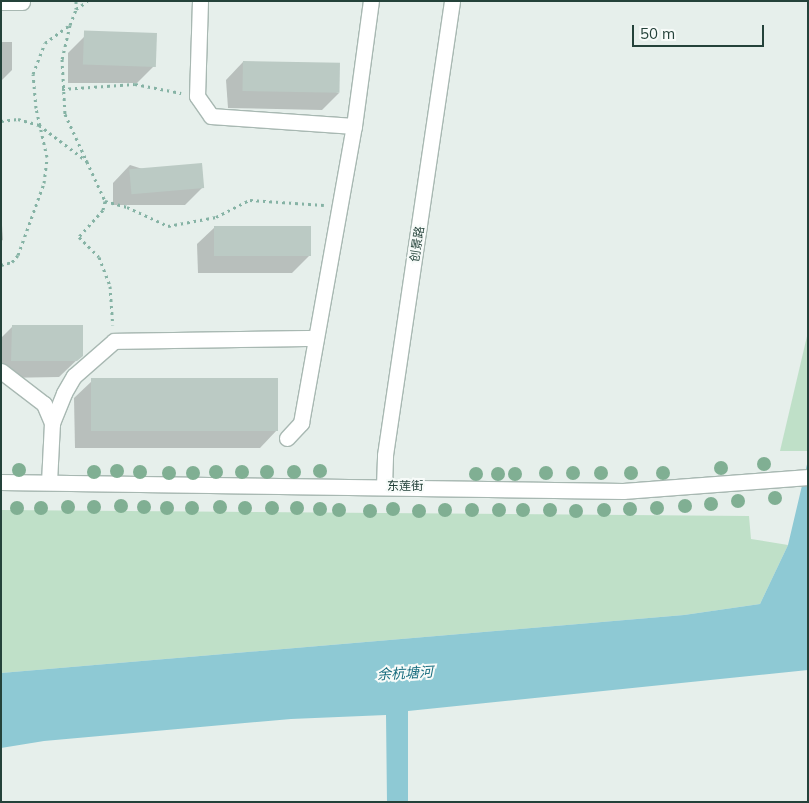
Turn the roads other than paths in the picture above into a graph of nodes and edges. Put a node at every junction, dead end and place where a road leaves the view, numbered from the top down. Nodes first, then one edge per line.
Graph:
1 (200, 1) edge
2 (371, 1) edge
3 (452, 1) edge
4 (1, 2) edge
5 (22, 2) edge
6 (354, 126) junction
7 (316, 338) junction
8 (1, 371) edge
9 (52, 423) junction
10 (287, 438) dead end
11 (808, 477) edge
12 (1, 482) edge
13 (49, 482) junction
14 (384, 486) junction

1 - 6 street
2 - 6 street
3 - 14 street, 创景路
4 - 5 street
6 - 7 street
7 - 9 street
7 - 10 street
8 - 9 street
9 - 13 street
11 - 14 street, 东莲街
12 - 13 street, 东莲街
13 - 14 street, 东莲街

